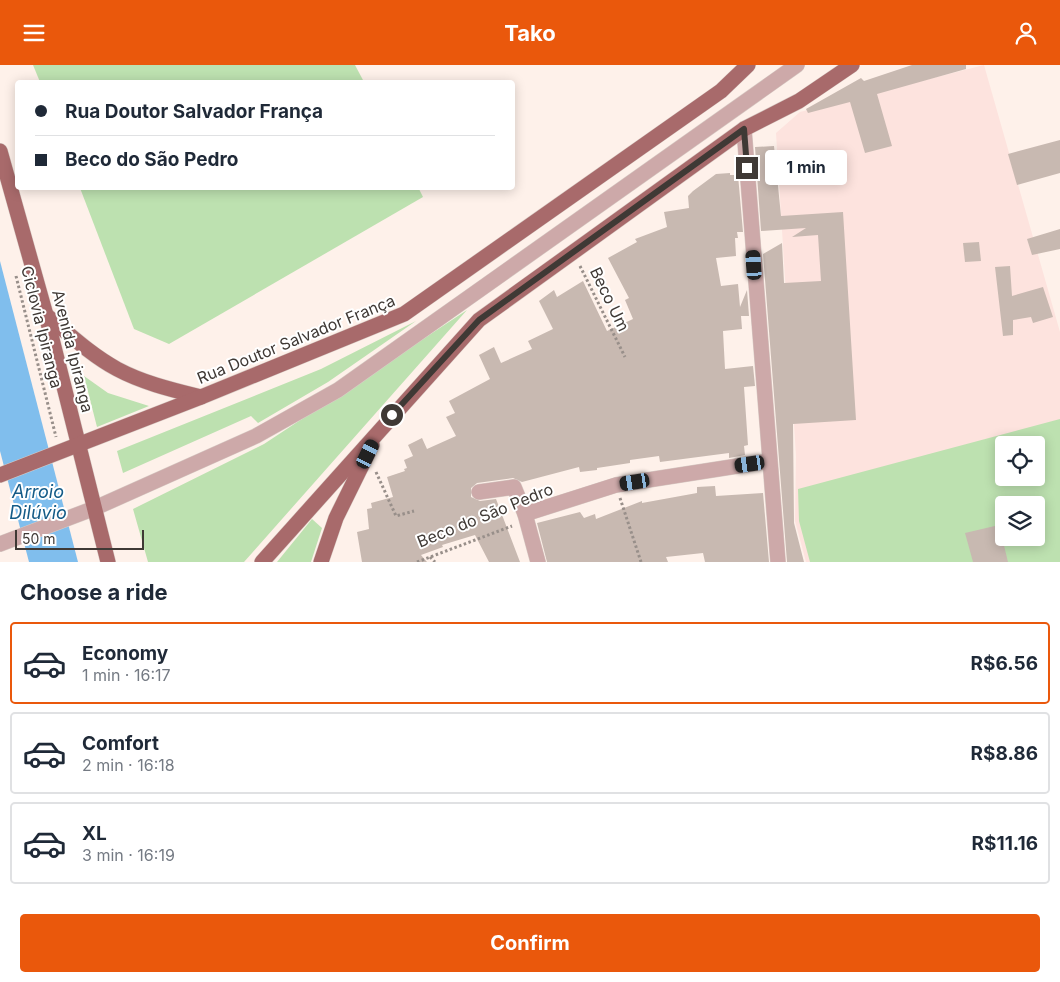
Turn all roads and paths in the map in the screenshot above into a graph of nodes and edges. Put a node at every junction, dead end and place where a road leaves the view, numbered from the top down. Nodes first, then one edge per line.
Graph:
1 (748, 65) edge
2 (760, 65) edge
3 (796, 65) edge
4 (834, 65) edge
5 (852, 65) edge
6 (721, 91) junction
7 (744, 129) junction
8 (0, 151) edge
9 (573, 252) junction
10 (16, 273) dead end
11 (46, 315) junction
12 (624, 357) dead end
13 (201, 397) junction
14 (380, 428) junction
15 (79, 445) junction
16 (57, 453) junction
17 (368, 454) junction
18 (769, 461) junction
19 (0, 475) edge
20 (616, 485) junction
21 (479, 492) dead end
22 (95, 508) junction
23 (414, 511) dead end
24 (525, 514) junction
25 (5, 542) edge
26 (430, 557) junction
27 (108, 562) edge
28 (262, 562) edge
29 (321, 562) edge
30 (417, 562) edge
31 (435, 562) edge
32 (538, 562) edge
33 (641, 562) edge
34 (778, 562) edge

1 - 6 main road, Rua Doutor Salvador França
2 - 6 main road
3 - 22 street
4 - 7 main road
5 - 7 main road
6 - 13 main road, Rua Doutor Salvador França
7 - 9 main road
7 - 18 street
8 - 11 main road, Avenida Ipiranga
9 - 12 path, Beco Um
9 - 14 main road
10 - 16 path, Ciclovia Ipiranga
11 - 13 main road
11 - 15 main road, Avenida Ipiranga
13 - 15 main road, Rua Doutor Salvador França
14 - 17 main road
14 - 28 main road
15 - 16 main road, Rua Doutor Salvador França
15 - 22 main road, Avenida Ipiranga
16 - 19 main road, Rua Doutor Salvador França
17 - 23 path
17 - 29 main road
18 - 20 street, Beco do São Pedro
18 - 34 street
20 - 24 street, Beco do São Pedro
20 - 33 path
21 - 24 street
22 - 25 street
22 - 27 main road, Avenida Ipiranga
24 - 26 path, Beco do São Pedro
24 - 32 street
26 - 30 path, Beco do São Pedro
26 - 31 path

